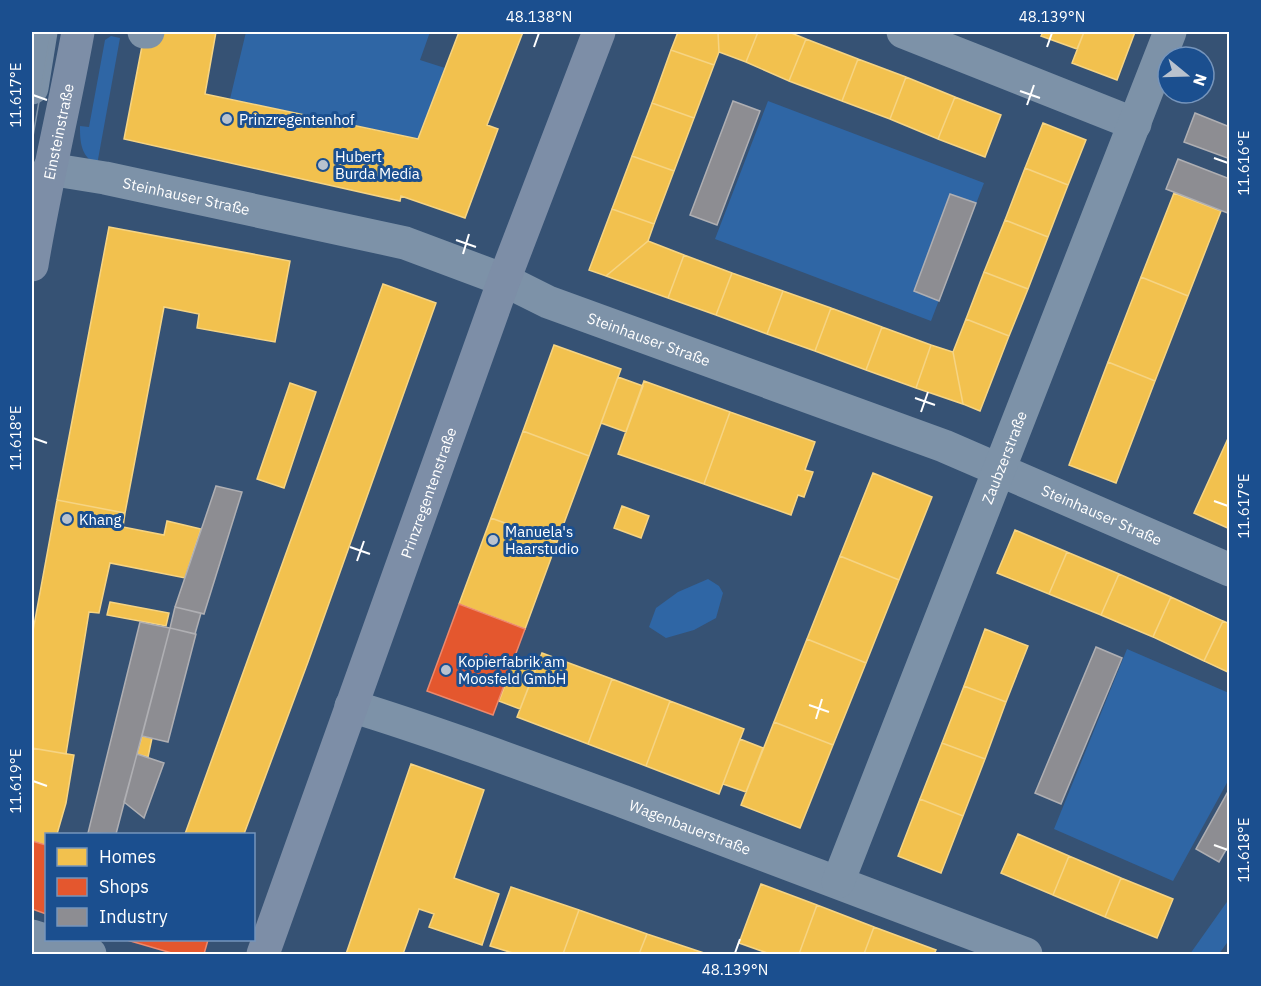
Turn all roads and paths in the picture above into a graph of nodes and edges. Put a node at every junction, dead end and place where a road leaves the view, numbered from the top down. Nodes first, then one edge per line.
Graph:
1 (42, 32) edge
2 (78, 32) edge
3 (144, 32) edge
4 (148, 32) edge
5 (599, 32) edge
6 (903, 32) edge
7 (1170, 32) edge
8 (32, 88) edge
9 (1135, 124) junction
10 (50, 169) junction
11 (32, 264) edge
12 (504, 280) junction
13 (999, 471) junction
14 (1230, 570) edge
15 (351, 706) junction
16 (838, 882) junction
17 (48, 941) edge
18 (90, 954) edge
19 (263, 954) edge
20 (1026, 954) edge

1 - 8 street
2 - 10 main road, Einsteinstraße
3 - 4 street
5 - 12 main road, Prinzregentenstraße
6 - 9 street
7 - 9 street, Zaubzerstraße
9 - 13 street, Zaubzerstraße
10 - 11 main road, Einsteinstraße
10 - 12 street, Steinhauser Straße
12 - 13 street, Steinhauser Straße
12 - 15 main road, Prinzregentenstraße
13 - 14 street, Steinhauser Straße
13 - 16 street, Zaubzerstraße
15 - 16 street, Wagenbauerstraße
15 - 19 main road, Prinzregentenstraße
16 - 20 street, Wagenbauerstraße
17 - 18 street

